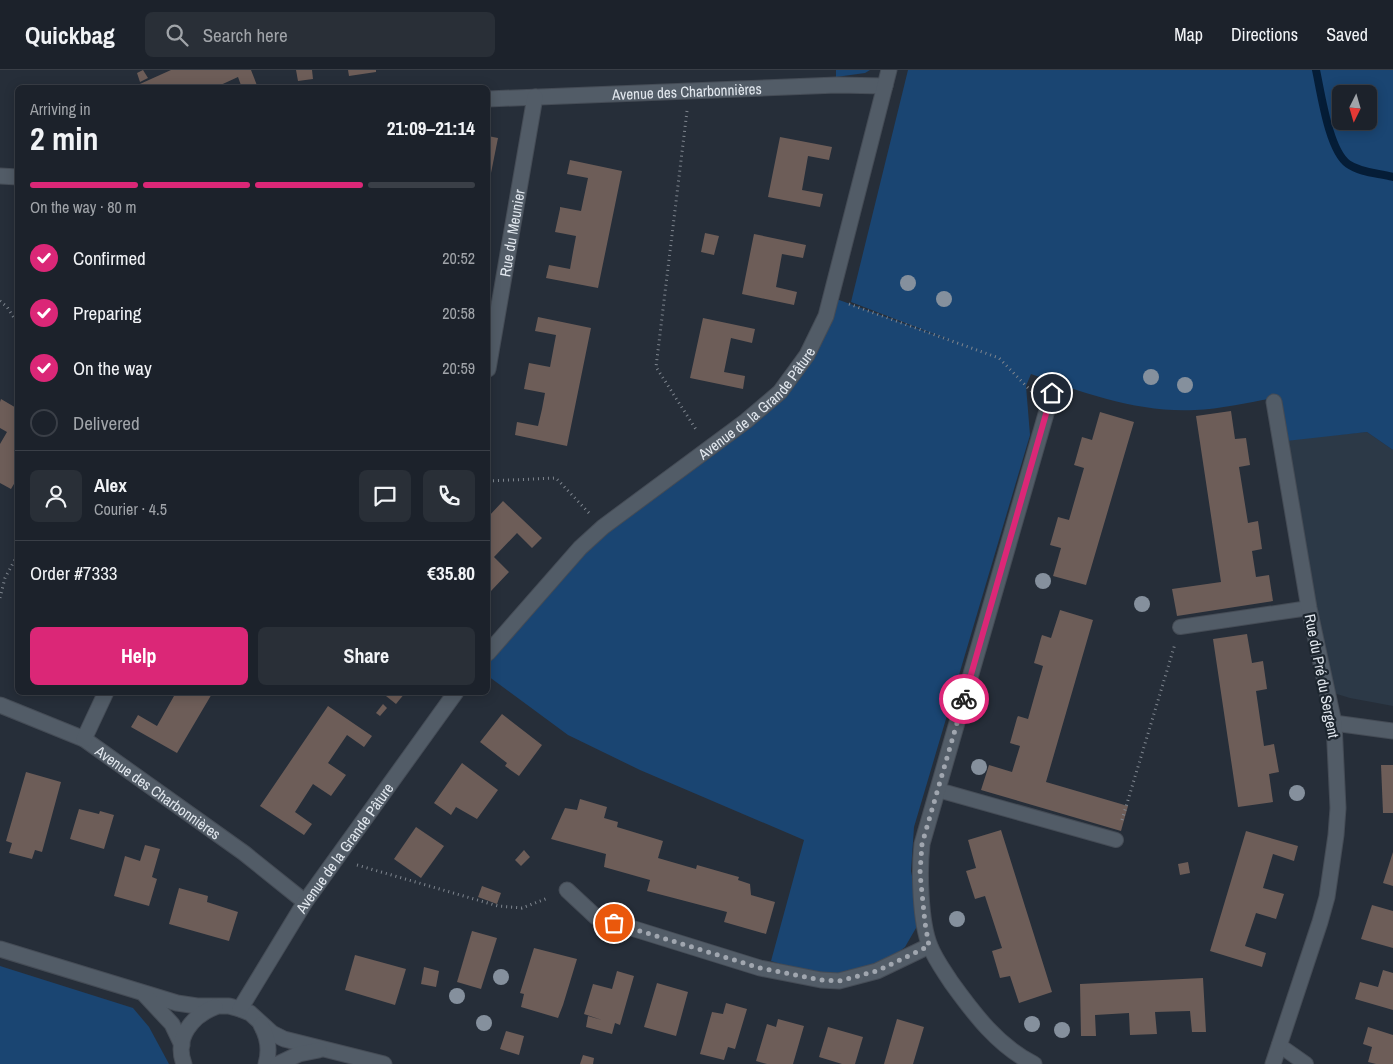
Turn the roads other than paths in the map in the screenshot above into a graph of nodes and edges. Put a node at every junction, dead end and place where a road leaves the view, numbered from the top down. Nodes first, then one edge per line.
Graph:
1 (889, 70) edge
2 (885, 86) junction
3 (535, 97) junction
4 (490, 99) edge
5 (0, 176) edge
6 (15, 177) edge
7 (490, 357) edge
8 (1052, 393) dead end
9 (1274, 402) dead end
10 (1309, 608) junction
11 (1180, 627) road end
12 (490, 651) edge
13 (105, 695) edge
14 (454, 695) edge
15 (0, 705) edge
16 (1334, 723) junction
17 (1393, 731) edge
18 (84, 739) junction
19 (938, 790) junction
20 (1116, 840) road end
21 (567, 890) road end
22 (305, 902) junction
23 (929, 946) junction
24 (0, 949) edge
25 (142, 993) junction
26 (235, 1007) junction
27 (258, 1021) junction
28 (182, 1045) junction
29 (1279, 1045) junction
30 (323, 1050) junction
31 (184, 1064) edge
32 (266, 1064) edge
33 (278, 1064) edge
34 (384, 1064) edge
35 (1034, 1064) edge
36 (1271, 1064) edge
37 (1306, 1064) edge

1 - 2 street, Avenue de la Grande Pâture
2 - 3 street, Avenue des Charbonnières
2 - 12 street, Avenue de la Grande Pâture
3 - 4 street, Avenue des Charbonnières
3 - 7 street, Rue du Meunier
5 - 6 street
8 - 19 street
9 - 10 street, Rue du Pré du Sergent
10 - 11 lane
10 - 16 street, Rue du Pré du Sergent
13 - 18 street
14 - 22 street, Avenue de la Grande Pâture
15 - 18 street, Avenue des Charbonnières
16 - 17 street
16 - 29 street, Rue du Pré du Sergent
18 - 22 street, Avenue des Charbonnières
19 - 20 lane
19 - 23 street
21 - 23 street
22 - 26 street, Avenue de la Grande Pâture
23 - 35 street
24 - 25 street
25 - 26 street
25 - 28 street
26 - 27 street
26 - 28 street
27 - 30 street
27 - 32 street
28 - 31 street
29 - 36 street, Rue du Pré du Sergent
29 - 37 lane
30 - 33 street
30 - 34 street

